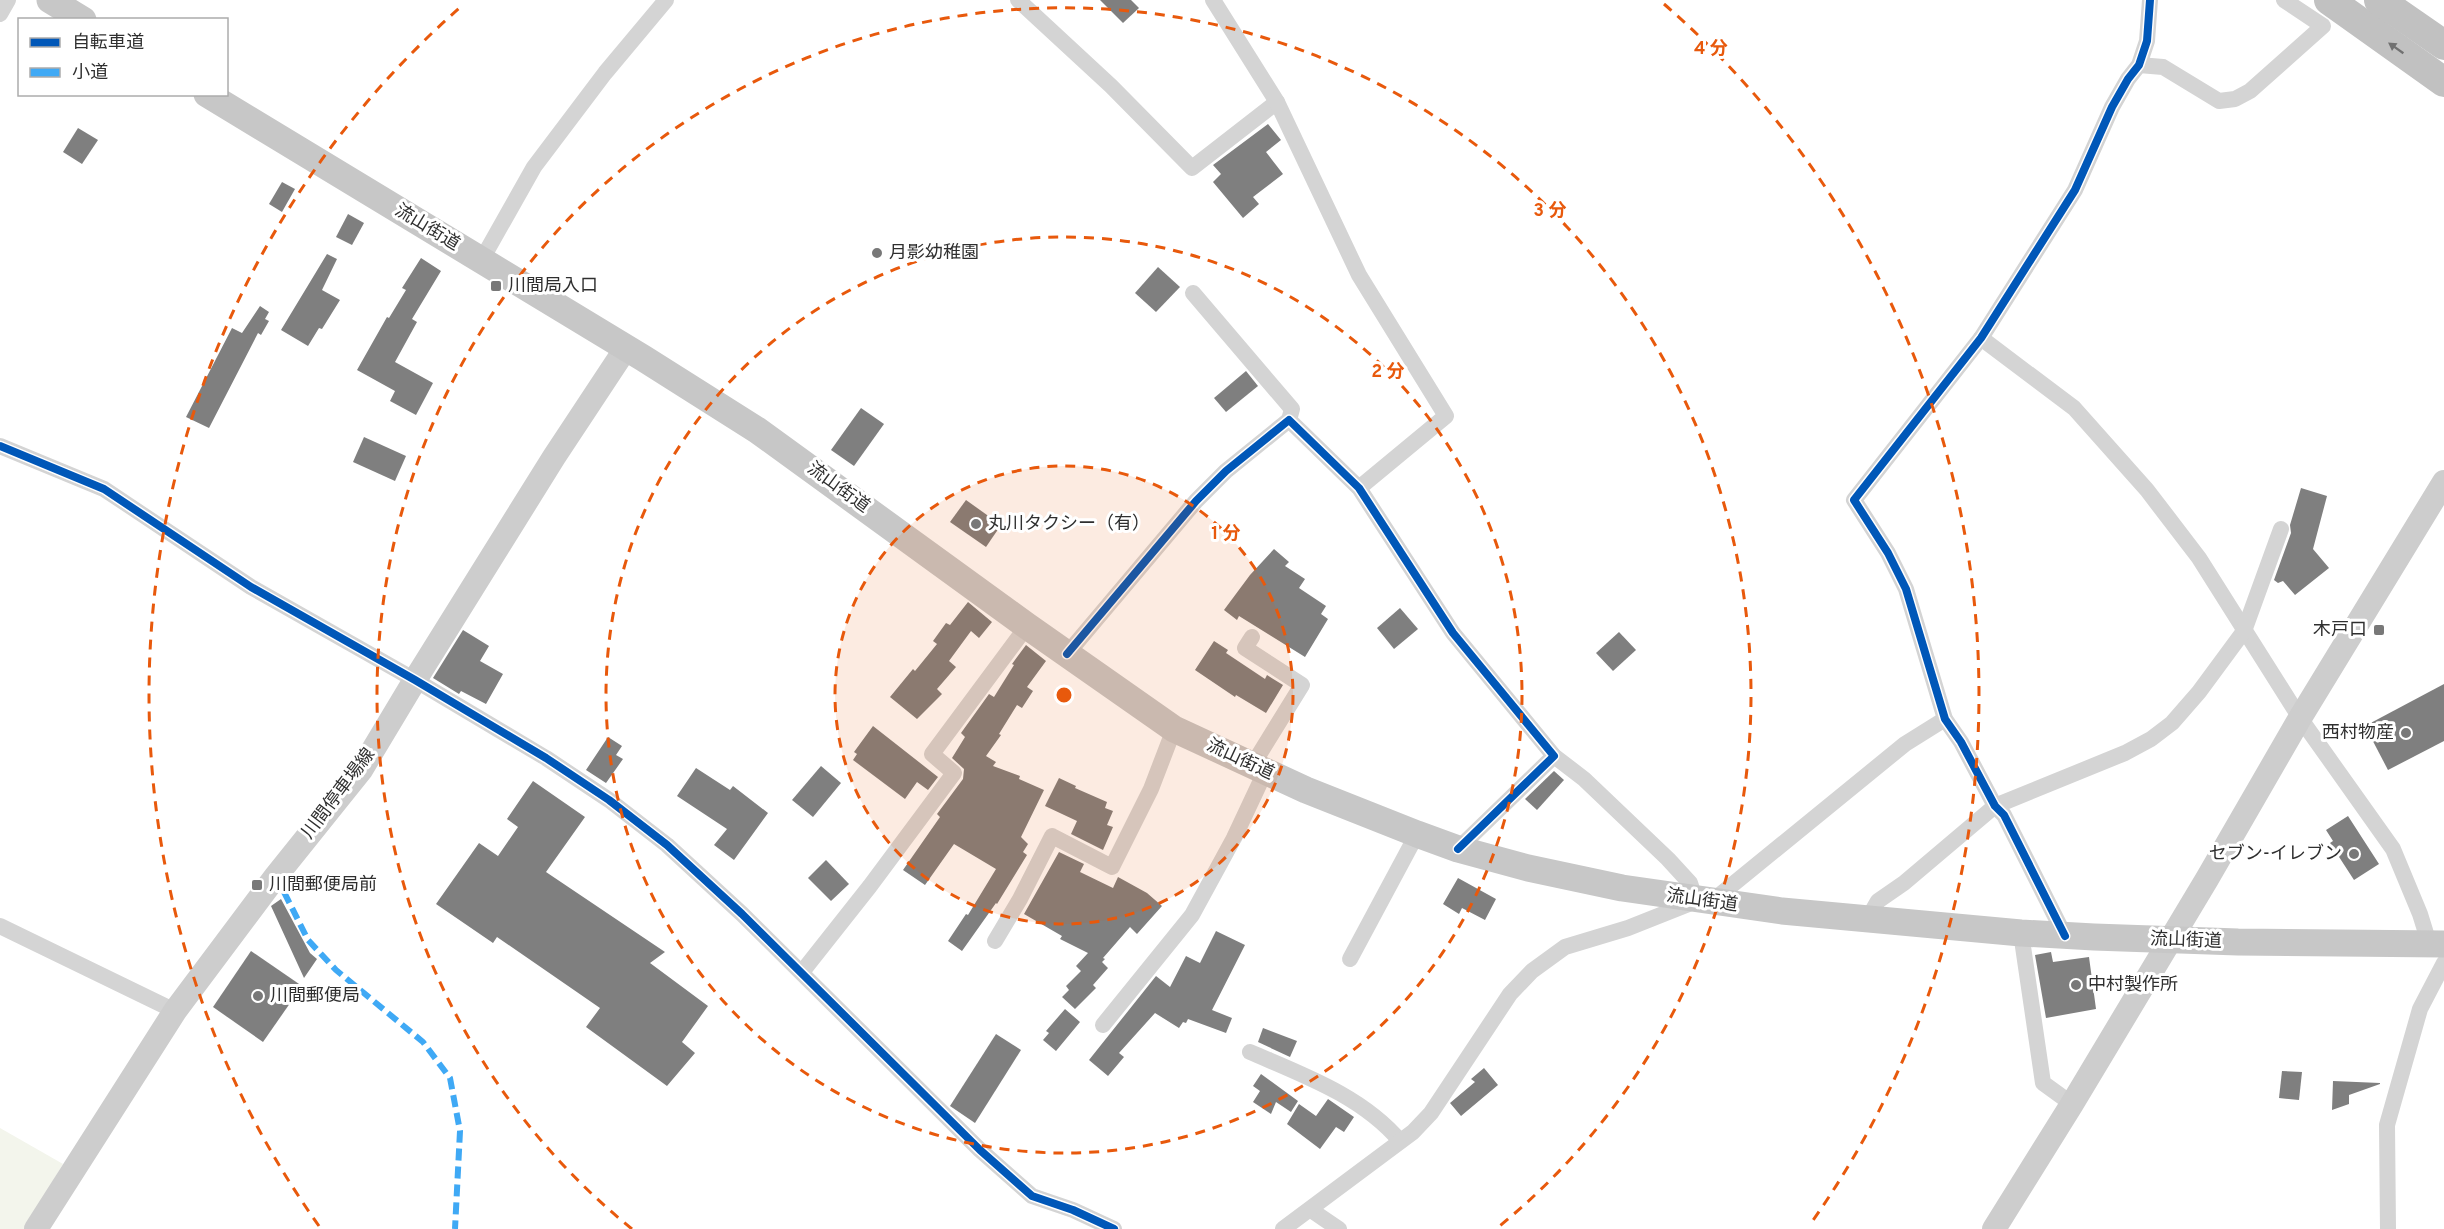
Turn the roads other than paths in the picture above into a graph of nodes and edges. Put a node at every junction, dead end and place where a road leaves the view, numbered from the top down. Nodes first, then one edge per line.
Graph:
1 (8, 0) edge
2 (50, 0) edge
3 (666, 0) edge
4 (1018, 0) edge
5 (1213, 0) edge
6 (2150, 0) edge
7 (2284, 0) edge
8 (2329, 0) edge
9 (2379, 0) edge
10 (0, 14) edge
11 (80, 18) edge
12 (2444, 45) edge
13 (2139, 65) junction
14 (2444, 82) edge
15 (210, 96) edge
16 (1277, 102) junction
17 (481, 261) junction
18 (1193, 294) dead end
19 (1981, 338) junction
20 (626, 348) junction
21 (1289, 420) junction
22 (0, 446) edge
23 (2444, 482) edge
24 (1359, 488) junction
25 (2281, 530) dead end
26 (1027, 626) junction
27 (2244, 631) junction
28 (1252, 637) dead end
29 (1067, 654) junction
30 (414, 680) junction
31 (2300, 718) junction
32 (1945, 719) junction
33 (1174, 729) junction
34 (1554, 756) junction
35 (1258, 769) junction
36 (1995, 806) junction
37 (1417, 834) junction
38 (1458, 849) junction
39 (1703, 902) junction
40 (1868, 920) junction
41 (0, 926) edge
42 (2021, 933) junction
43 (2065, 936) junction
44 (995, 941) dead end
45 (2169, 941) junction
46 (2439, 950) edge
47 (1350, 959) dead end
48 (802, 972) junction
49 (175, 1011) junction
50 (1103, 1026) dead end
51 (1250, 1052) dead end
52 (2072, 1104) junction
53 (1400, 1142) junction
54 (1311, 1210) junction
55 (36, 1229) edge
56 (1114, 1229) edge
57 (1283, 1229) edge
58 (1339, 1229) edge
59 (1994, 1229) edge
60 (2388, 1229) edge

1 - 10 street
2 - 11 main road
3 - 17 street
4 - 16 street
5 - 16 street
6 - 13 street
7 - 13 street
14 -> 8 highway
9 - 12 highway
13 - 19 street
15 - 17 main road, 流山街道
16 - 24 street
17 - 20 main road, 流山街道
18 - 21 street
19 - 27 street
19 - 32 street
20 - 26 main road, 流山街道
20 - 30 main road, 川間停車場線
21 - 24 street
21 - 29 street
22 - 30 street
23 - 31 main road
24 - 34 street
25 - 27 street
26 - 29 main road, 流山街道
26 - 48 street
27 - 31 street
27 - 36 street
28 - 35 street
29 - 33 main road, 流山街道
30 - 48 street
30 - 49 main road, 川間停車場線
31 - 45 main road
31 - 46 street
32 - 36 street
32 - 39 street
33 - 35 main road, 流山街道
33 - 44 street
34 - 38 street
34 - 39 street
35 - 37 main road, 流山街道
35 - 50 street
36 - 40 street
36 - 43 street
37 - 38 main road, 流山街道
37 - 47 street
38 - 39 main road, 流山街道
39 - 40 main road, 流山街道
39 - 53 street
40 - 42 main road, 流山街道
41 - 49 street
42 - 43 main road, 流山街道
42 - 52 street
43 - 45 main road, 流山街道
45 - 46 main road, 流山街道
45 - 52 main road
46 - 60 street
48 - 56 street
49 - 55 main road, 川間停車場線
51 - 53 street
52 - 59 main road
53 - 54 street
54 - 57 street
54 - 58 street

